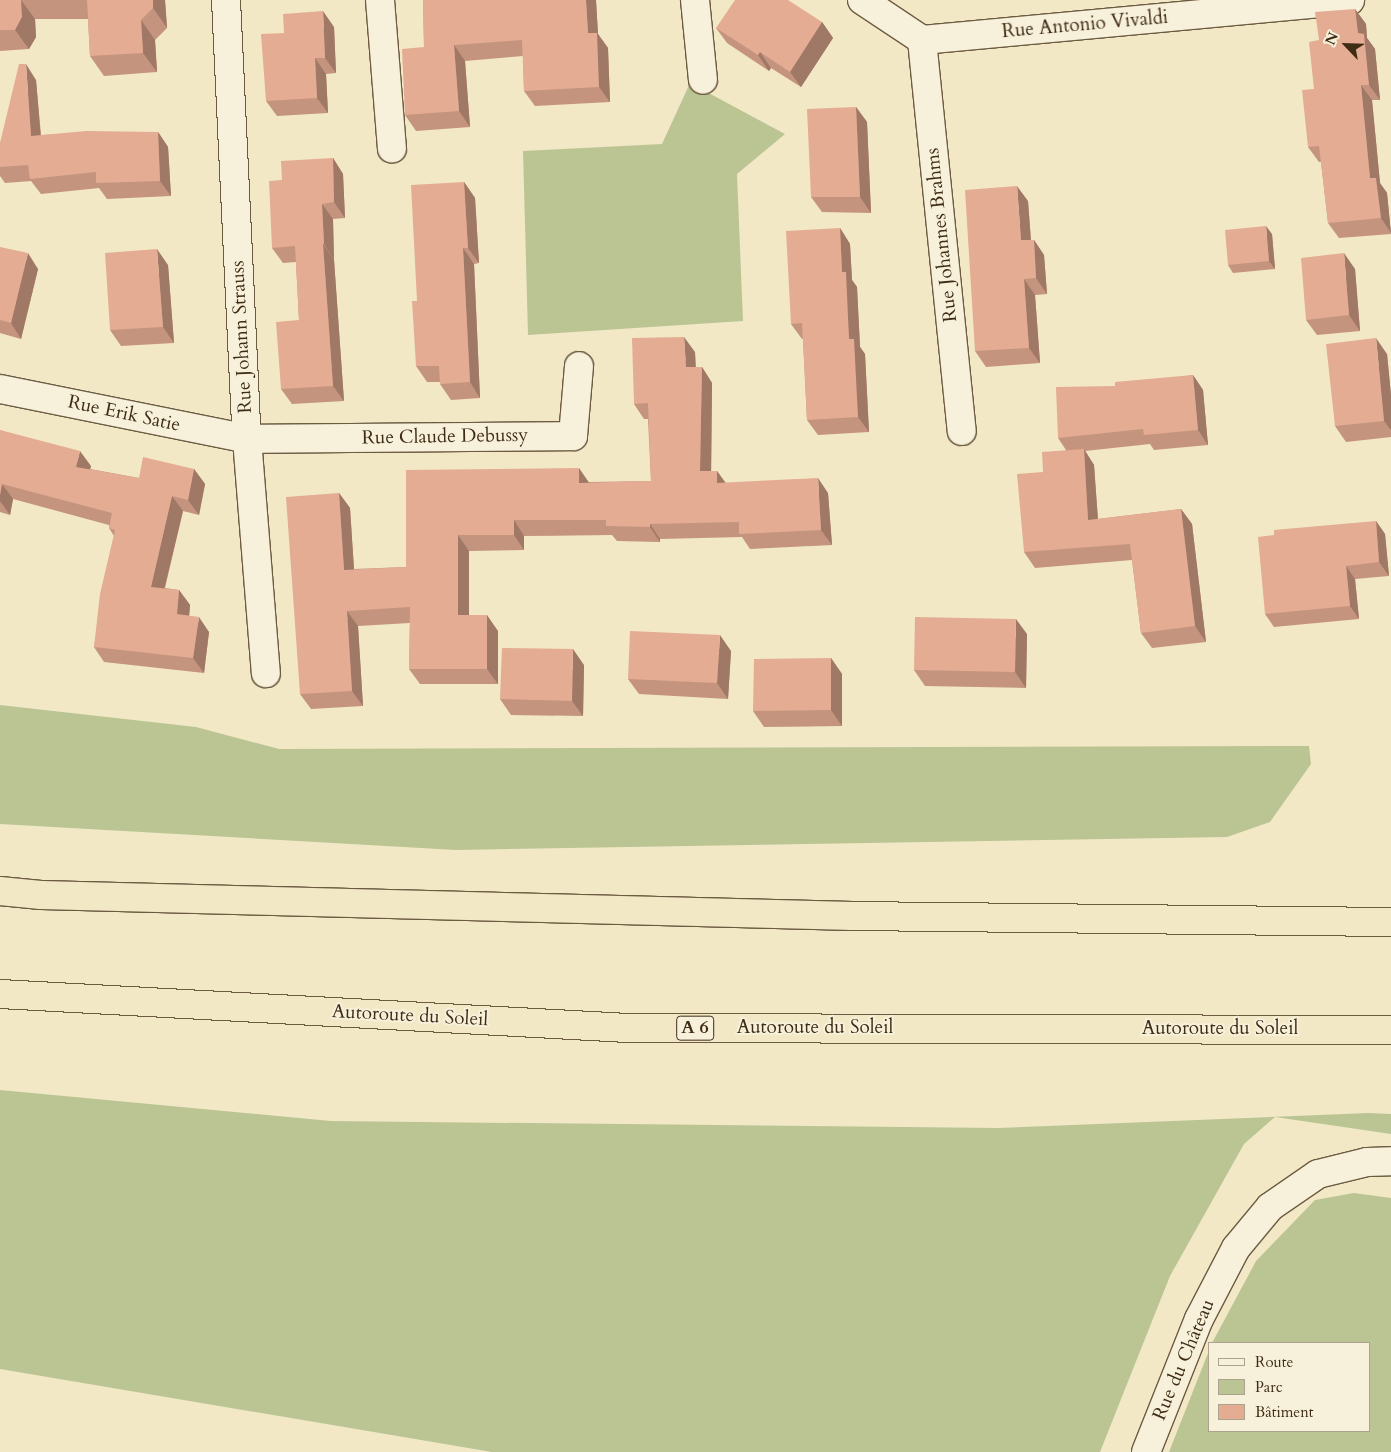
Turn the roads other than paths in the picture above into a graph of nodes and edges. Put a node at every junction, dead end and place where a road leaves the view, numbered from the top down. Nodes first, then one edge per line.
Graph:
1 (226, 0) edge
2 (380, 0) edge
3 (695, 0) edge
4 (862, 0) edge
5 (1350, 0) edge
6 (922, 40) junction
7 (703, 80) dead end
8 (392, 149) dead end
9 (579, 366) dead end
10 (0, 389) edge
11 (962, 431) dead end
12 (247, 439) junction
13 (266, 674) dead end
14 (0, 891) edge
15 (1391, 922) edge
16 (0, 994) edge
17 (1391, 1030) edge
18 (1391, 1161) edge
19 (1146, 1452) edge

1 - 12 street, Rue Johann Strauss
2 - 8 street
3 - 7 street
4 - 6 street
5 - 6 street, Rue Antonio Vivaldi
6 - 11 street, Rue Johannes Brahms
9 - 12 street, Rue Claude Debussy
10 - 12 street, Rue Erik Satie
12 - 13 street, Rue Johann Strauss
14 - 15 highway
16 - 17 highway, Autoroute du Soleil / A 6
18 - 19 street, Rue du Château

